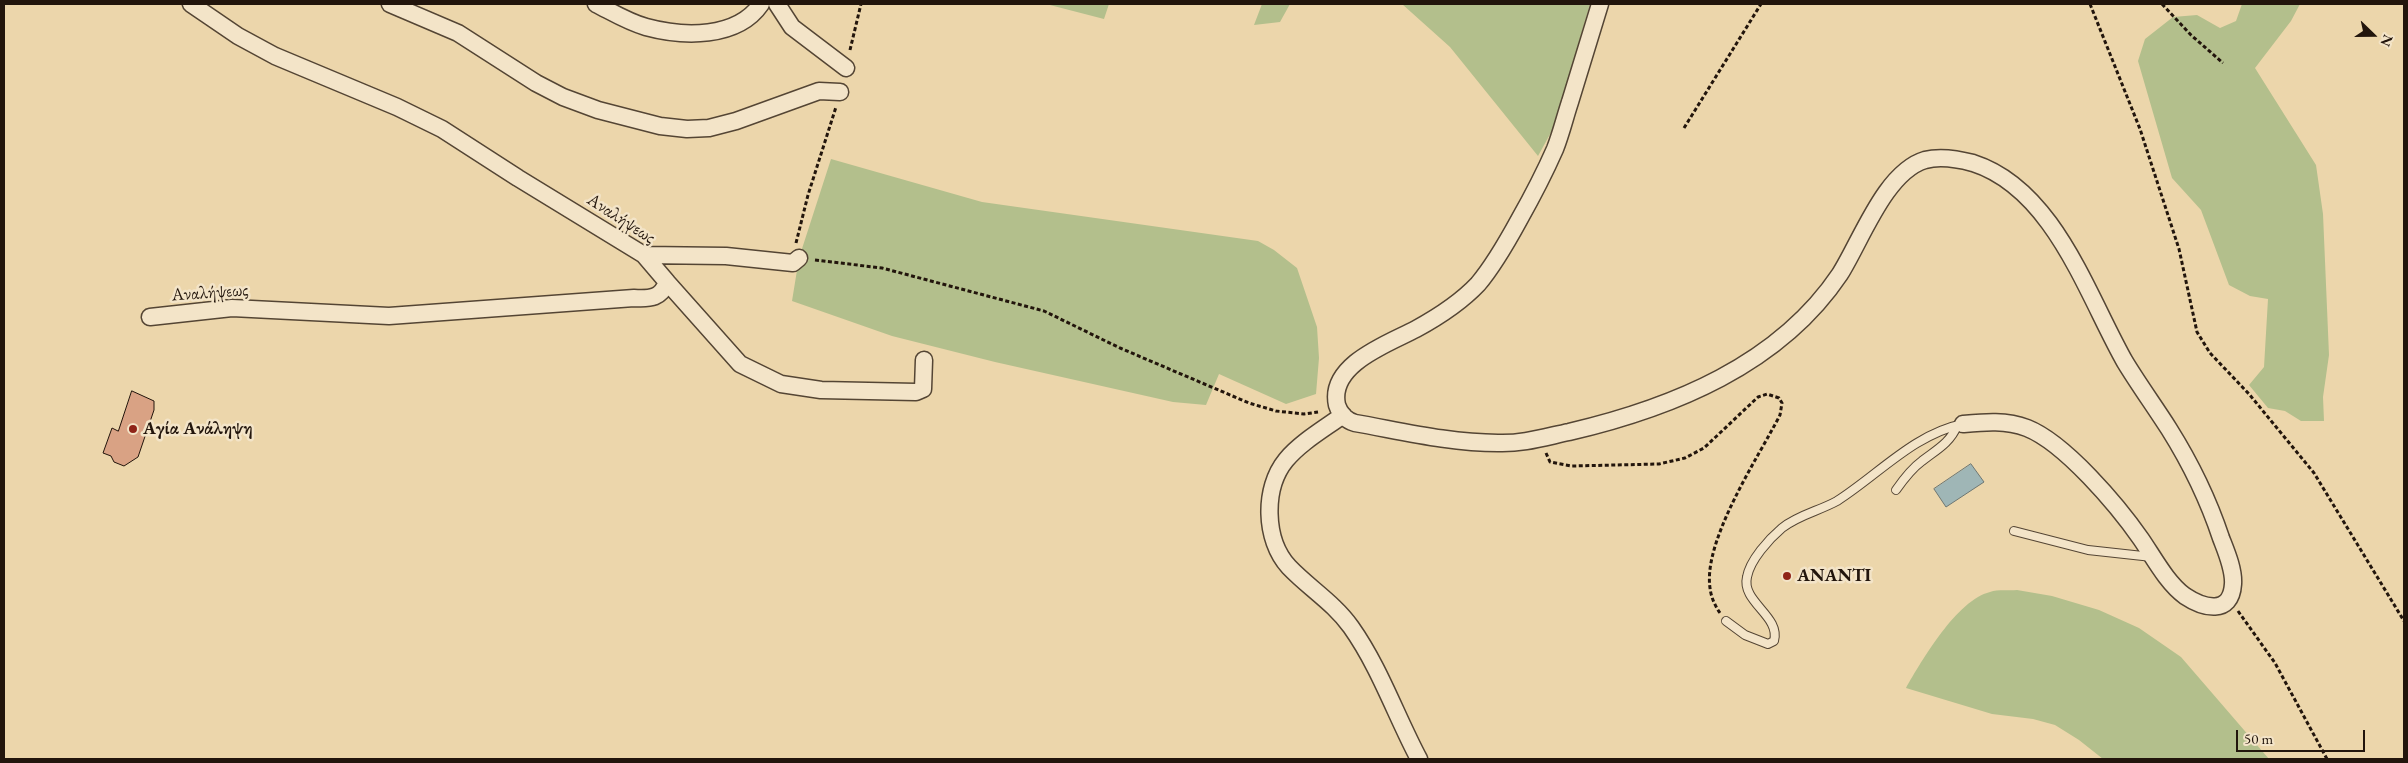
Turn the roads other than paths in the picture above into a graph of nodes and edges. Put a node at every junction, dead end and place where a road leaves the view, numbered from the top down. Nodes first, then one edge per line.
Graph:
1 (390, 4) edge
2 (596, 4) edge
3 (761, 4) edge
4 (777, 4) edge
5 (1600, 4) edge
6 (200, 6) edge
7 (846, 68) road end
8 (840, 92) road end
9 (644, 255) junction
10 (796, 261) road end
11 (667, 282) junction
12 (150, 317) dead end
13 (924, 360) dead end
14 (1341, 412) junction
15 (1960, 425) junction
16 (1896, 490) dead end
17 (2014, 531) dead end
18 (2153, 557) junction
19 (1726, 621) road end
20 (1419, 759) edge

1 - 8 street
2 - 3 street
4 - 7 street
5 - 14 street
6 - 9 street, Αναλήψεως
9 - 10 street
9 - 11 street, Αναλήψεως
11 - 12 street, Αναλήψεως
11 - 13 street
14 - 18 street
14 - 20 street
15 - 16 lane
15 - 18 street
15 - 19 lane
17 - 18 lane

